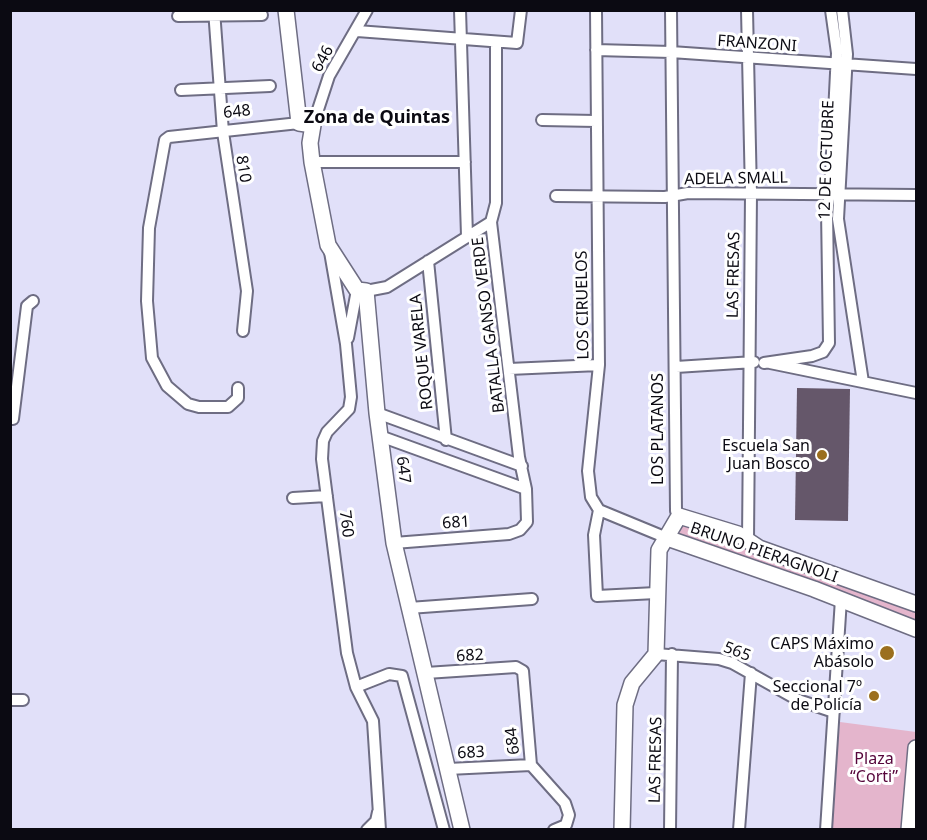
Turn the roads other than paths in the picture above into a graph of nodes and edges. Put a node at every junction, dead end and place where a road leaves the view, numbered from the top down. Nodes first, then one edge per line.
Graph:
1 (286, 10) edge
2 (367, 10) edge
3 (460, 10) edge
4 (521, 10) edge
5 (596, 10) edge
6 (671, 10) edge
7 (747, 10) edge
8 (831, 10) edge
9 (842, 10) edge
10 (214, 13) edge
11 (262, 15) dead end
12 (178, 16) dead end
13 (357, 31) junction
14 (461, 40) junction
15 (496, 42) junction
16 (596, 50) junction
17 (671, 52) junction
18 (748, 58) junction
19 (841, 65) junction
20 (916, 69) edge
21 (270, 86) dead end
22 (219, 89) junction
23 (181, 90) dead end
24 (542, 120) dead end
25 (596, 121) junction
26 (306, 124) junction
27 (222, 132) junction
28 (312, 162) junction
29 (465, 162) junction
30 (835, 193) junction
31 (751, 194) junction
32 (916, 195) edge
33 (556, 196) dead end
34 (597, 196) junction
35 (674, 196) junction
36 (491, 222) junction
37 (467, 236) junction
38 (328, 245) junction
39 (428, 261) junction
40 (361, 290) junction
41 (33, 301) dead end
42 (243, 331) dead end
43 (346, 344) junction
44 (748, 361) junction
45 (764, 363) junction
46 (599, 365) junction
47 (676, 367) junction
48 (509, 369) junction
49 (863, 382) junction
50 (238, 388) dead end
51 (916, 393) edge
52 (376, 413) junction
53 (10, 418) edge
54 (380, 436) junction
55 (446, 440) junction
56 (522, 466) junction
57 (526, 489) junction
58 (327, 496) junction
59 (293, 498) dead end
60 (599, 510) junction
61 (679, 516) junction
62 (520, 530) joint
63 (667, 538) junction
64 (748, 540) junction
65 (394, 543) junction
66 (656, 593) junction
67 (532, 599) dead end
68 (841, 599) junction
69 (916, 604) edge
70 (409, 608) junction
71 (916, 629) edge
72 (656, 654) junction
73 (672, 654) junction
74 (516, 668) joint
75 (751, 673) junction
76 (426, 674) junction
77 (356, 687) junction
78 (10, 700) edge
79 (23, 700) dead end
80 (834, 712) junction
81 (916, 748) edge
82 (531, 765) junction
83 (448, 769) junction
84 (378, 812) junction
85 (367, 830) edge
86 (380, 830) edge
87 (444, 830) edge
88 (462, 830) edge
89 (554, 830) edge
90 (622, 830) edge
91 (670, 830) edge
92 (740, 830) edge
93 (826, 830) edge
94 (909, 830) edge

1 - 26 street, 647
2 - 13 street, 646
3 - 14 street
4 - 15 street
5 - 16 street, LOS CIRUELOS
6 - 17 street, LOS PLATANOS
7 - 18 street, LAS FRESAS
8 - 19 street, 12 DE OCTUBRE
9 - 19 street, 12 DE OCTUBRE
10 - 11 street
10 - 12 street
10 - 22 street, 810
13 - 14 street
13 - 26 street, 646
14 - 15 street
14 - 29 street
15 - 36 street, BATALLA GANSO VERDE
16 - 17 street, FRANZONI
16 - 25 street, LOS CIRUELOS
17 - 18 street, FRANZONI
17 - 35 street, LOS PLATANOS
18 - 19 street, FRANZONI
18 - 31 street, LAS FRESAS
19 - 20 street, FRANZONI
19 - 30 street, 12 DE OCTUBRE
21 - 22 street
22 - 23 street
22 - 27 street, 810
24 - 25 street
25 - 34 street, LOS CIRUELOS
26 - 27 street, 648
26 - 28 street, 647
27 - 42 street, 810
27 - 50 street, 648
28 - 29 street
28 - 38 street, 647
29 - 37 street
30 - 31 street, ADELA SMALL
30 - 32 street, ADELA SMALL
30 - 45 street, 12 DE OCTUBRE
30 - 49 street, 12 DE OCTUBRE
31 - 35 street, ADELA SMALL
31 - 44 street, LAS FRESAS
33 - 34 street, ADELA SMALL
34 - 35 street, ADELA SMALL
34 - 46 street, LOS CIRUELOS
35 - 47 street, LOS PLATANOS
36 - 37 street
36 - 48 street, BATALLA GANSO VERDE
37 - 39 street
38 - 40 street, 647
38 - 43 street, 760
39 - 40 street
39 - 55 street, ROQUE VARELA
40 - 43 street
40 - 52 street, 647
41 - 53 street
43 - 58 street, 760
44 - 45 street
44 - 47 street
44 - 64 street, LAS FRESAS
45 - 49 street
46 - 48 street
46 - 60 street, LOS CIRUELOS
47 - 61 street, LOS PLATANOS
48 - 56 street, BATALLA GANSO VERDE
49 - 51 street
52 - 54 street, 647
52 - 55 street
54 - 57 street
54 - 65 street, 647
55 - 56 street
56 - 57 street, BATALLA GANSO VERDE
57 - 62 street, BATALLA GANSO VERDE
58 - 59 street
58 - 77 street, 760
60 - 63 street, BRUNO PIERAGNOLI
60 - 66 street, LOS CIRUELOS
61 - 63 street
61 - 64 street, BRUNO PIERAGNOLI
62 - 65 street, 681
63 - 66 street
63 - 68 street, BRUNO PIERAGNOLI
64 - 69 street, BRUNO PIERAGNOLI
65 - 70 street, 647
66 - 72 street
67 - 70 street
68 - 71 street, BRUNO PIERAGNOLI
68 - 80 street
70 - 76 street, 647
72 - 73 street, 565
72 - 90 street
73 - 75 street, 565
73 - 91 street, LAS FRESAS
74 - 76 street, 682
74 - 82 street, 684
75 - 80 street, 565
75 - 92 street
76 - 83 street, 647
77 - 84 street, 760
77 - 87 street
78 - 79 street
80 - 93 street
81 - 94 street
82 - 83 street, 683
82 - 89 street, 684
83 - 88 street, 647
84 - 85 street
84 - 86 street, 760

